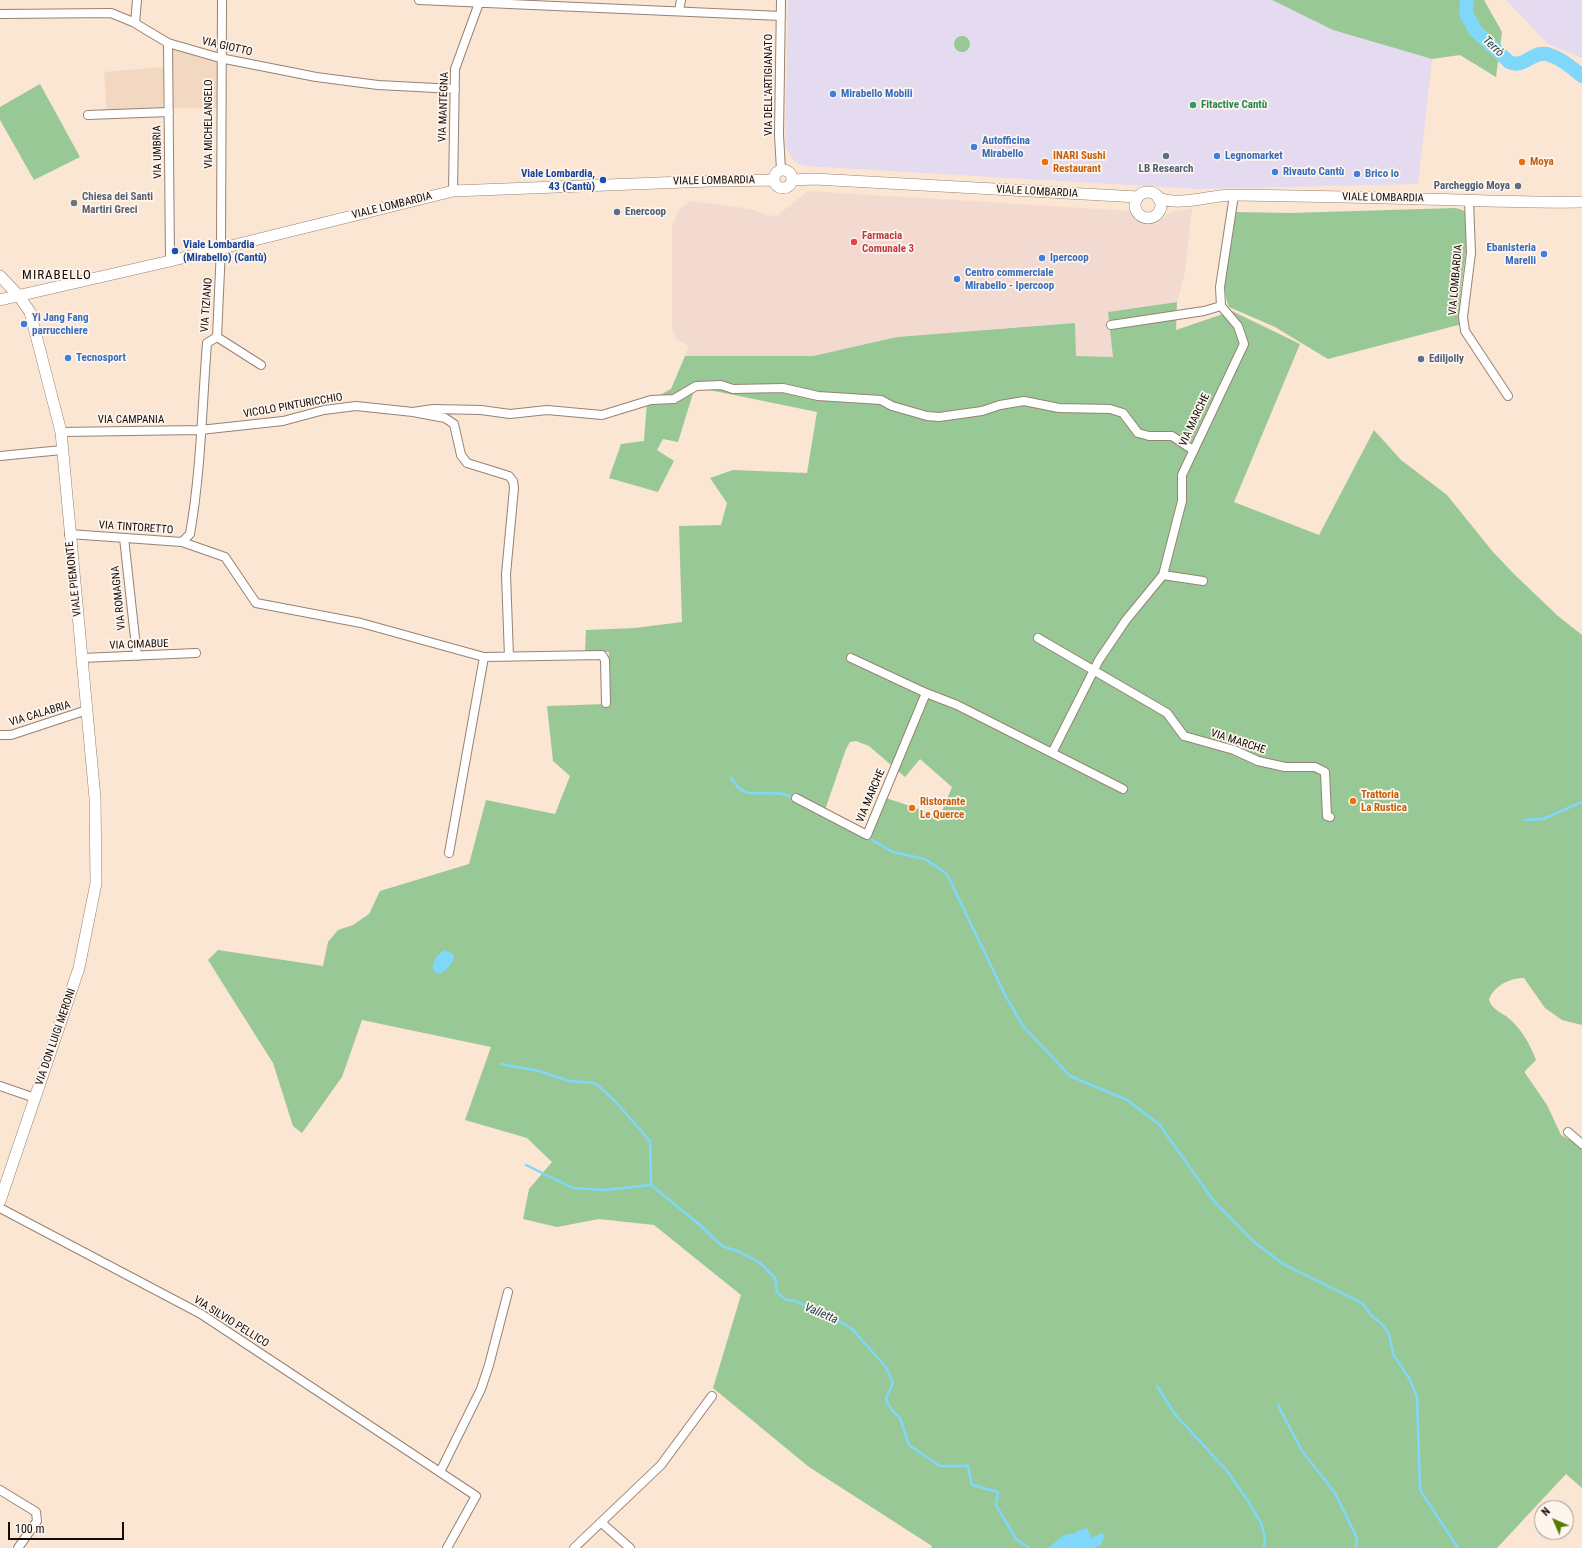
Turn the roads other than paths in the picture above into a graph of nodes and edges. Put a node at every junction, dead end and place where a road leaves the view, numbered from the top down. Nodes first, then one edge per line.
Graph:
1 (137, 0) edge
2 (222, 0) edge
3 (419, 0) edge
4 (680, 0) edge
5 (781, 0) edge
6 (479, 4) junction
7 (679, 11) junction
8 (0, 14) edge
9 (781, 16) junction
10 (135, 23) junction
11 (168, 43) junction
12 (220, 58) junction
13 (455, 89) junction
14 (169, 112) junction
15 (88, 115) dead end
16 (781, 170) junction
17 (774, 180) junction
18 (792, 180) junction
19 (453, 191) junction
20 (1234, 195) junction
21 (1115, 196) junction
22 (1138, 197) junction
23 (1158, 198) junction
24 (1185, 201) junction
25 (1469, 201) junction
26 (1582, 202) edge
27 (1136, 210) junction
28 (1160, 210) junction
29 (221, 248) junction
30 (170, 261) junction
31 (0, 276) edge
32 (19, 296) junction
33 (0, 300) edge
34 (1221, 306) junction
35 (1111, 325) dead end
36 (217, 337) junction
37 (261, 365) dead end
38 (1508, 396) dead end
39 (413, 412) junction
40 (200, 430) junction
41 (61, 432) junction
42 (62, 450) junction
43 (1193, 450) junction
44 (0, 456) edge
45 (69, 534) junction
46 (124, 538) junction
47 (182, 542) junction
48 (1163, 575) junction
49 (1202, 581) dead end
50 (1038, 638) dead end
51 (196, 653) dead end
52 (137, 656) junction
53 (484, 657) junction
54 (509, 657) junction
55 (82, 658) junction
56 (851, 658) dead end
57 (1095, 670) junction
58 (926, 693) junction
59 (606, 703) dead end
60 (87, 710) junction
61 (0, 735) edge
62 (1052, 753) junction
63 (1123, 789) dead end
64 (796, 798) dead end
65 (1330, 817) dead end
66 (449, 854) dead end
67 (96, 869) joint
68 (0, 1086) edge
69 (35, 1098) junction
70 (1568, 1132) dead end
71 (1582, 1144) edge
72 (0, 1201) edge
73 (0, 1208) edge
74 (508, 1292) dead end
75 (712, 1396) dead end
76 (440, 1472) junction
77 (0, 1490) edge
78 (600, 1523) junction
79 (18, 1548) edge
80 (446, 1548) edge
81 (574, 1548) edge
82 (630, 1548) edge

1 - 10 street
2 - 12 street, VIA MICHELANGELO
3 - 6 street
4 - 7 street
5 - 9 street, VIA DELL'ARTIGIANATO
6 - 7 street
6 - 13 street, VIA MANTEGNA
7 - 9 street
8 - 10 street, VIA GIOTTO
9 - 16 street, VIA DELL'ARTIGIANATO
10 - 11 street, VIA GIOTTO
11 - 12 street, VIA GIOTTO
11 - 14 street, VIA UMBRIA
12 - 13 street, VIA GIOTTO
12 - 29 street, VIA MICHELANGELO
13 - 19 street, VIA MANTEGNA
14 - 15 street
14 - 30 street, VIA UMBRIA
16 - 17 main road
16 - 18 main road
17 - 18 main road
17 - 19 main road, VIALE LOMBARDIA
18 - 21 main road, VIALE LOMBARDIA
19 - 29 main road, VIALE LOMBARDIA
20 - 24 main road, VIALE LOMBARDIA
20 - 25 main road, VIALE LOMBARDIA
20 - 34 street
21 - 22 main road, VIALE LOMBARDIA
21 - 27 main road, VIALE LOMBARDIA
22 - 23 main road
22 - 27 main road
23 - 24 main road, VIALE LOMBARDIA
23 - 28 main road
24 - 28 main road, VIALE LOMBARDIA
25 - 26 main road, VIALE LOMBARDIA
25 - 38 street, VIA LOMBARDIA
27 - 28 main road
29 - 30 main road, VIALE LOMBARDIA
29 - 36 street, VIA TIZIANO
30 - 32 main road, VIALE LOMBARDIA
31 - 32 main road, VIALE PIEMONTE
32 - 33 main road, VIALE LOMBARDIA
32 - 41 main road, VIALE PIEMONTE
34 - 35 street
34 - 43 street, VIA MARCHE
36 - 37 street
36 - 40 street, VIA TIZIANO
39 - 40 street, VICOLO PINTURICCHIO
39 - 43 street
39 - 54 street
40 - 41 street, VIA CAMPANIA
40 - 47 street, VIA TINTORETTO
41 - 42 main road, VIALE PIEMONTE
42 - 44 street
42 - 45 main road, VIALE PIEMONTE
43 - 48 street, VIA MARCHE
45 - 46 street, VIA TINTORETTO
45 - 55 main road, VIALE PIEMONTE
46 - 47 street, VIA TINTORETTO
46 - 52 street, VIA ROMAGNA
47 - 53 street
48 - 49 street
48 - 57 street, VIA MARCHE
50 - 57 street, VIA MARCHE
51 - 52 street, VIA CIMABUE
52 - 55 street, VIA CIMABUE
53 - 54 street
53 - 66 street
54 - 59 street
55 - 60 main road, VIALE PIEMONTE
56 - 58 street
57 - 62 street, VIA MARCHE
57 - 65 street, VIA MARCHE
58 - 62 street
58 - 64 street, VIA MARCHE
60 - 61 street, VIA CALABRIA
60 - 67 main road, VIALE PIEMONTE
62 - 63 street
67 - 69 main road, VIA DON LUIGI MERONI
68 - 69 street
69 - 72 main road, VIA DON LUIGI MERONI
70 - 71 street
73 - 76 street, VIA SILVIO PELLICO
74 - 76 street
75 - 78 street
76 - 80 street, VIA SILVIO PELLICO
77 - 79 street
78 - 81 street
78 - 82 street

